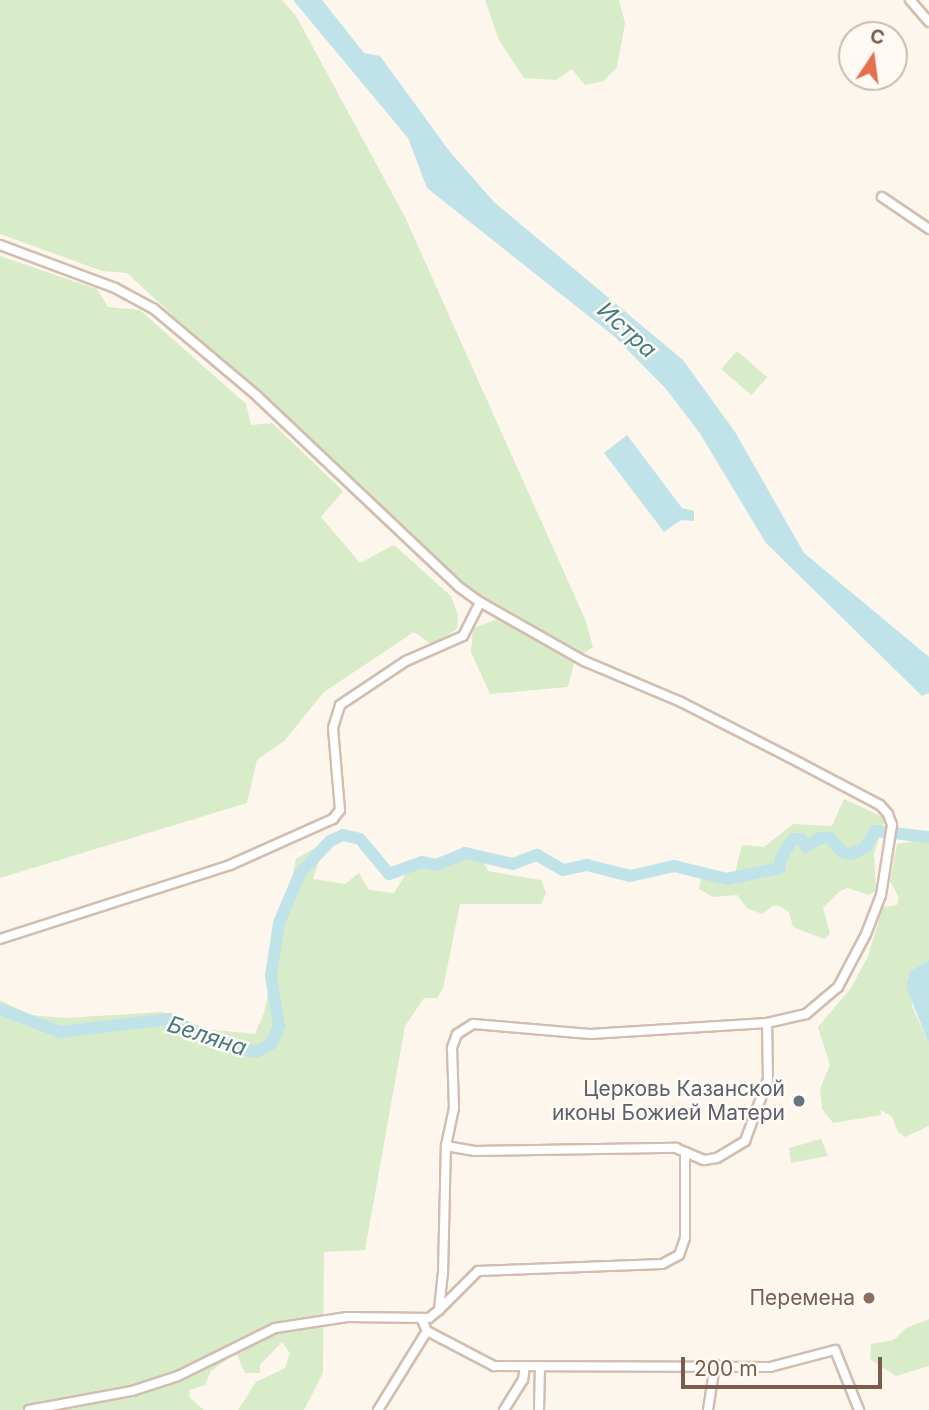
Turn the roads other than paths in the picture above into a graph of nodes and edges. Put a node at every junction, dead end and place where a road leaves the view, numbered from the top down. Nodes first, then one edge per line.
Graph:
1 (910, 0) edge
2 (929, 22) edge
3 (883, 197) dead end
4 (929, 229) edge
5 (0, 245) edge
6 (480, 602) junction
7 (0, 939) edge
8 (767, 1023) junction
9 (446, 1146) junction
10 (685, 1152) junction
11 (439, 1310) junction
12 (421, 1318) junction
13 (427, 1331) junction
14 (715, 1365) junction
15 (525, 1366) junction
16 (540, 1366) junction
17 (29, 1410) edge
18 (378, 1410) edge
19 (504, 1410) edge
20 (539, 1410) edge
21 (708, 1410) edge
22 (859, 1410) edge

1 - 2 street
3 - 4 street
5 - 6 street
6 - 7 street
6 - 8 street
8 - 9 street
8 - 10 street
9 - 10 street
9 - 11 street
10 - 11 street
11 - 12 street
12 - 13 street
12 - 17 street
13 - 15 street
13 - 18 street
14 - 16 street
14 - 21 street
14 - 22 street
15 - 16 street
15 - 19 street
16 - 20 street

